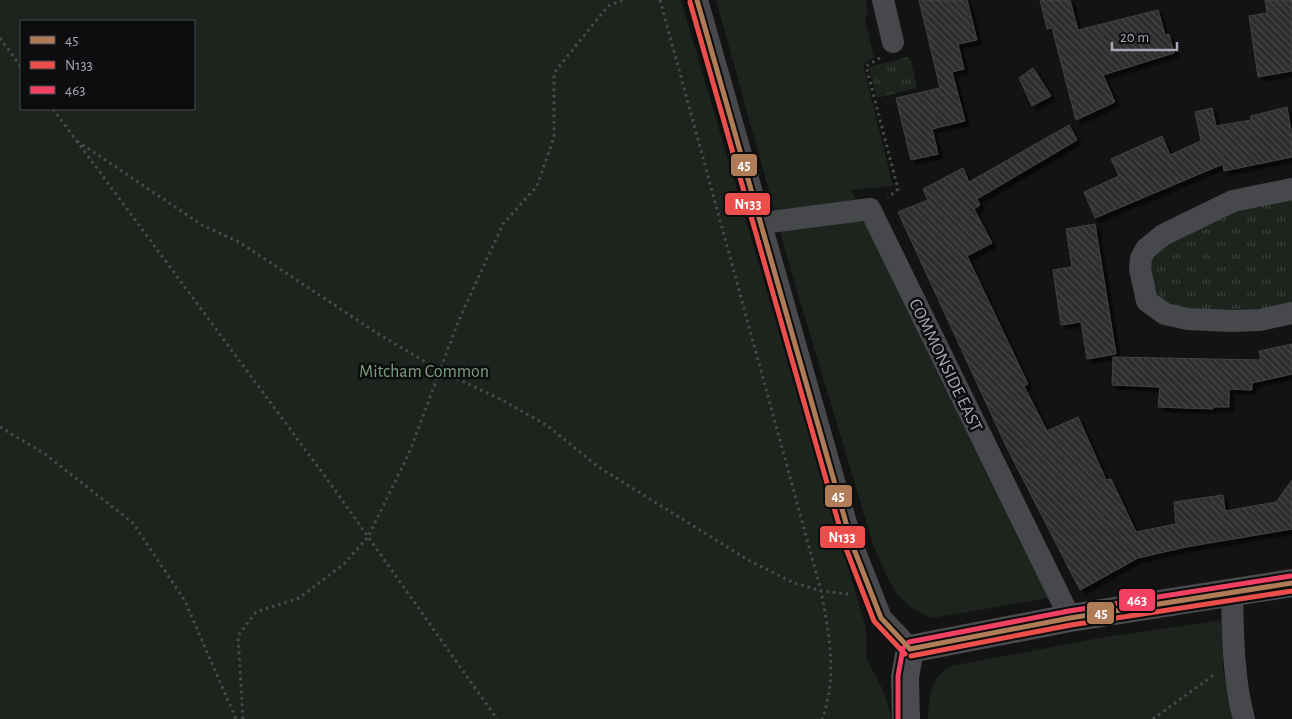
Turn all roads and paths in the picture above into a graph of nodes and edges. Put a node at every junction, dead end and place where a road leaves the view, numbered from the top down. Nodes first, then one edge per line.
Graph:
1 (623, 0) edge
2 (660, 0) edge
3 (697, 0) edge
4 (883, 0) edge
5 (0, 38) edge
6 (893, 42) joint
7 (20, 66) edge
8 (54, 110) edge
9 (77, 141) junction
10 (1292, 189) edge
11 (870, 209) junction
12 (762, 223) junction
13 (1292, 313) edge
14 (439, 370) junction
15 (0, 427) edge
16 (368, 537) junction
17 (1292, 583) edge
18 (821, 591) junction
19 (1232, 593) junction
20 (850, 594) dead end
21 (1070, 618) junction
22 (910, 649) junction
23 (1234, 668) junction
24 (236, 719) edge
25 (243, 719) edge
26 (496, 719) edge
27 (822, 719) edge
28 (906, 719) edge
29 (1153, 719) edge
30 (1244, 719) edge

1 - 14 path
2 - 18 path
3 - 12 street
4 - 6 street
5 - 7 path
6 - 11 path
8 - 9 path
9 - 14 path
9 - 16 path
10 - 13 street
11 - 12 street
11 - 21 street, COMMONSIDE EAST
12 - 22 street
14 - 16 path
14 - 18 path
15 - 24 path
16 - 25 path
16 - 26 path
17 - 19 main road
18 - 20 path
18 - 27 path
19 - 21 main road
19 - 23 street
21 - 22 main road
22 - 28 main road
23 - 29 path
23 - 30 street

